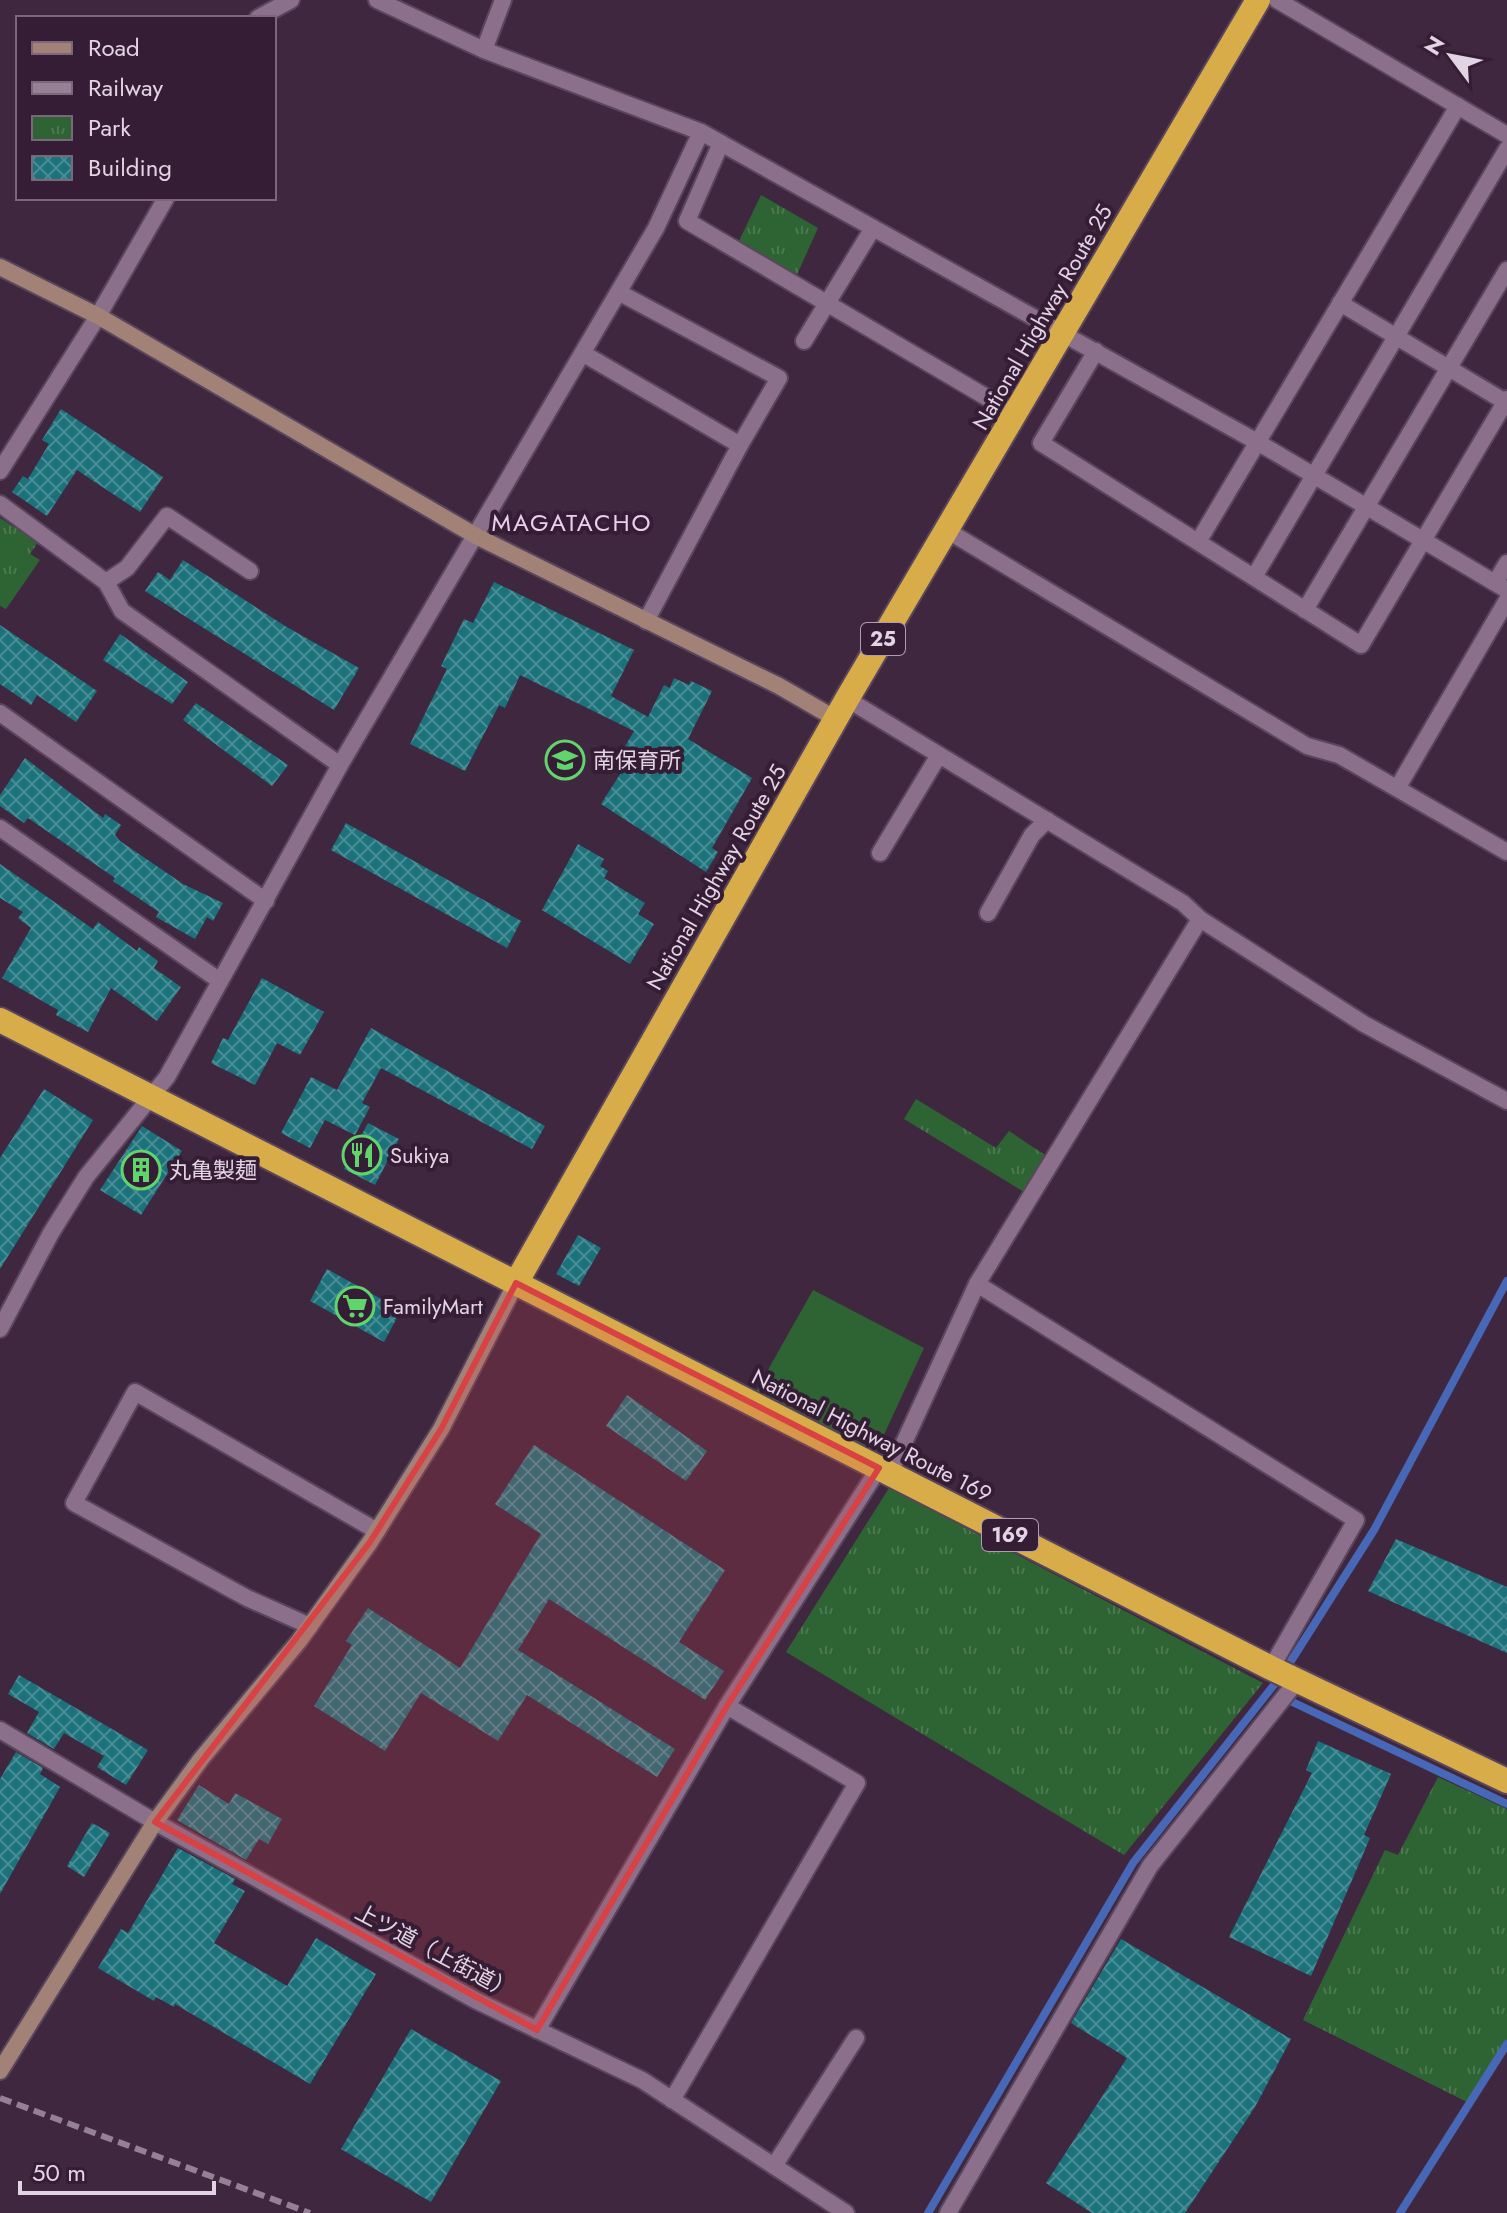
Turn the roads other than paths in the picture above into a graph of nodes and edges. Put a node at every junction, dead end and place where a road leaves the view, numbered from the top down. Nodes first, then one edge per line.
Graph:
1 (291, 0) edge
2 (377, 0) edge
3 (503, 0) edge
4 (1258, 0) edge
5 (1277, 0) edge
6 (262, 16) edge
7 (484, 50) junction
8 (1458, 106) junction
9 (701, 132) junction
10 (1507, 135) edge
11 (721, 143) junction
12 (1507, 149) edge
13 (165, 200) edge
14 (873, 228) junction
15 (0, 267) edge
16 (1507, 270) edge
17 (620, 293) junction
18 (827, 303) junction
19 (1340, 303) junction
20 (98, 316) junction
21 (1063, 333) junction
22 (1396, 337) junction
23 (804, 341) dead end
24 (1096, 351) junction
25 (584, 354) junction
26 (1448, 368) junction
27 (1506, 401) edge
28 (1015, 414) junction
29 (1259, 443) junction
30 (740, 445) junction
31 (0, 471) edge
32 (1315, 476) junction
33 (0, 504) edge
34 (1366, 506) junction
35 (948, 531) junction
36 (476, 536) junction
37 (1423, 540) junction
38 (1198, 542) junction
39 (1507, 563) edge
40 (250, 571) dead end
41 (1254, 577) junction
42 (106, 582) junction
43 (1501, 586) edge
44 (1507, 600) edge
45 (1305, 610) junction
46 (646, 621) junction
47 (842, 709) junction
48 (0, 713) edge
49 (939, 755) junction
50 (340, 765) junction
51 (1398, 787) junction
52 (1047, 820) junction
53 (0, 828) edge
54 (1505, 848) edge
55 (880, 853) dead end
56 (266, 901) junction
57 (988, 913) dead end
58 (1200, 919) junction
59 (220, 981) junction
60 (0, 1020) edge
61 (151, 1098) junction
62 (1507, 1101) edge
63 (516, 1283) junction
64 (977, 1284) junction
65 (0, 1329) edge
66 (885, 1470) junction
67 (377, 1531) junction
68 (310, 1626) junction
69 (1271, 1668) junction
70 (1297, 1681) junction
71 (727, 1706) junction
72 (0, 1730) edge
73 (1507, 1781) edge
74 (155, 1822) junction
75 (537, 2030) junction
76 (856, 2038) dead end
77 (0, 2071) edge
78 (672, 2100) junction
79 (774, 2166) junction
80 (846, 2213) edge
81 (948, 2213) edge

1 - 6 street
2 - 7 street
3 - 7 street
4 - 21 highway, National Highway Route 25 / 25
5 - 8 street
7 - 9 street
8 - 10 street
8 - 19 street
9 - 11 street
9 - 17 street
11 - 14 street
11 - 18 street
12 - 22 street
13 - 20 street
14 - 18 street
14 - 21 street
15 - 20 street
16 - 26 street
17 - 25 street
17 - 30 street
18 - 23 street
18 - 28 street
19 - 22 street
19 - 29 street
20 - 31 street
20 - 36 street
21 - 24 street
21 - 28 highway, National Highway Route 25 / 25
22 - 26 street
22 - 32 street
24 - 29 street
24 - 38 street
25 - 30 street
25 - 36 street
26 - 27 street
26 - 34 street
27 - 37 street
28 - 35 highway, National Highway Route 25 / 25
29 - 32 street
29 - 38 street
30 - 46 street
32 - 34 street
32 - 41 street
33 - 42 street
34 - 37 street
34 - 45 street
35 - 47 highway, National Highway Route 25 / 25
35 - 51 street
36 - 46 street
36 - 50 street
37 - 43 street
37 - 45 street
38 - 41 street
39 - 43 street
40 - 42 street
41 - 45 street
42 - 50 street
44 - 51 street
46 - 47 street
47 - 49 street
47 - 63 highway, National Highway Route 25 / 25
48 - 56 street
49 - 52 street
49 - 55 street
50 - 56 street
51 - 54 street
52 - 57 street
52 - 58 street
53 - 59 street
56 - 59 street
58 - 62 street
58 - 64 street
59 - 61 street
60 - 61 highway
61 - 63 highway
61 - 65 street
63 - 66 highway, National Highway Route 169 / 169
63 - 67 street
64 - 66 street
64 - 69 street
66 - 69 highway, National Highway Route 169 / 169
66 - 71 street
67 - 68 street
67 - 68 street
68 - 74 street
69 - 70 highway, National Highway Route 169 / 169
70 - 73 highway, National Highway Route 169 / 169
70 - 81 street
71 - 75 street
71 - 78 street
72 - 74 street, 上ツ道（上街道）
74 - 75 street, 上ツ道（上街道）
74 - 77 street
75 - 78 street, 上ツ道（上街道）
76 - 79 street
78 - 79 street, 上ツ道（上街道）
79 - 80 street, 上ツ道（上街道）

